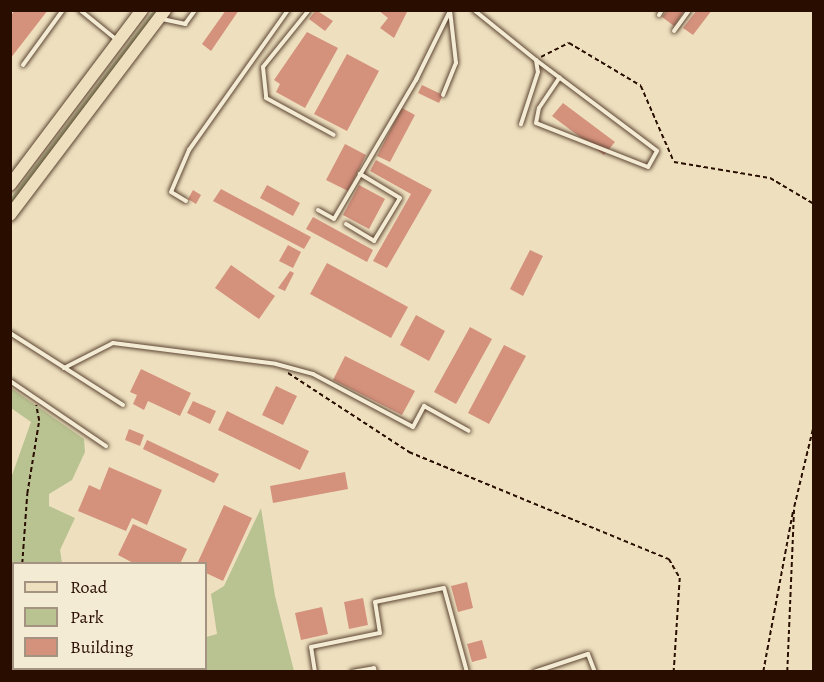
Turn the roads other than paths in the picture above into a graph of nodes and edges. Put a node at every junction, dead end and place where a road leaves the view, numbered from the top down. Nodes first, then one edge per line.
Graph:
1 (63, 10) edge
2 (80, 10) edge
3 (142, 10) edge
4 (195, 10) edge
5 (288, 10) edge
6 (309, 10) edge
7 (450, 10) edge
8 (474, 10) edge
9 (688, 10) edge
10 (162, 14) edge
11 (674, 31) dead end
12 (119, 41) junction
13 (536, 60) junction
14 (23, 65) dead end
15 (560, 77) junction
16 (443, 95) dead end
17 (521, 124) dead end
18 (334, 135) dead end
19 (360, 174) junction
20 (10, 185) edge
21 (186, 201) dead end
22 (318, 210) dead end
23 (10, 215) edge
24 (346, 224) dead end
25 (10, 333) edge
26 (64, 368) junction
27 (10, 381) edge
28 (123, 405) dead end
29 (469, 431) dead end
30 (106, 446) dead end
31 (315, 672) edge
32 (352, 672) edge
33 (375, 672) edge
34 (466, 672) edge
35 (534, 672) edge
36 (595, 672) edge

1 - 14 lane
2 - 12 lane
3 - 12 main road
4 - 10 lane
5 - 21 lane
6 - 18 lane
7 - 16 lane
7 - 19 lane
8 - 13 lane
9 - 11 lane
10 - 23 main road
12 - 20 main road
13 - 15 lane
13 - 17 lane
15 - 15 lane
19 - 22 lane
19 - 24 lane
25 - 26 lane
26 - 28 lane
26 - 29 lane
27 - 30 lane
31 - 34 lane
32 - 33 lane
35 - 36 lane

